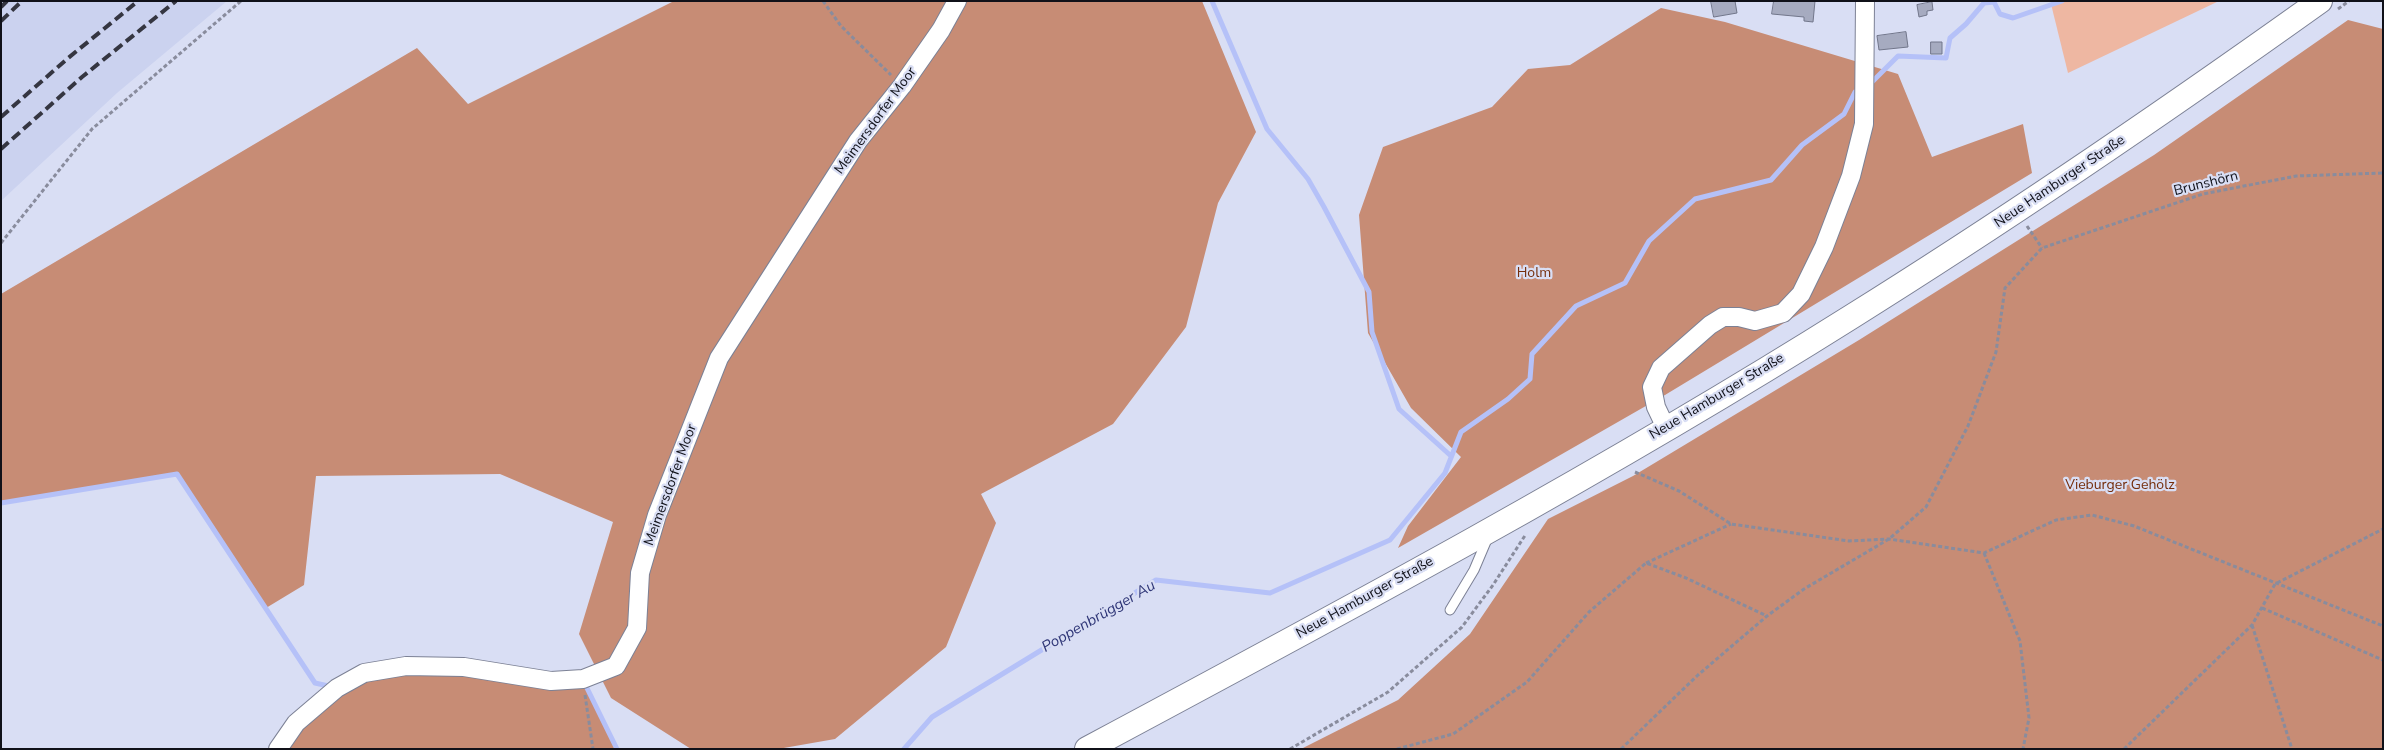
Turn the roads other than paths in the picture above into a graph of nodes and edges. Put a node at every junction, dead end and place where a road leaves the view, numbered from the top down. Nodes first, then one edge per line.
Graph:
1 (957, 1) edge
2 (1865, 1) edge
3 (2327, 7) edge
4 (1666, 428) junction
5 (1492, 529) junction
6 (1450, 610) dead end
7 (278, 749) edge
8 (1087, 749) edge

1 - 7 street, Meimersdorfer Moor
2 - 4 street
3 - 4 main road, Neue Hamburger Straße
4 - 5 main road, Neue Hamburger Straße
5 - 6 lane
5 - 8 main road, Neue Hamburger Straße

